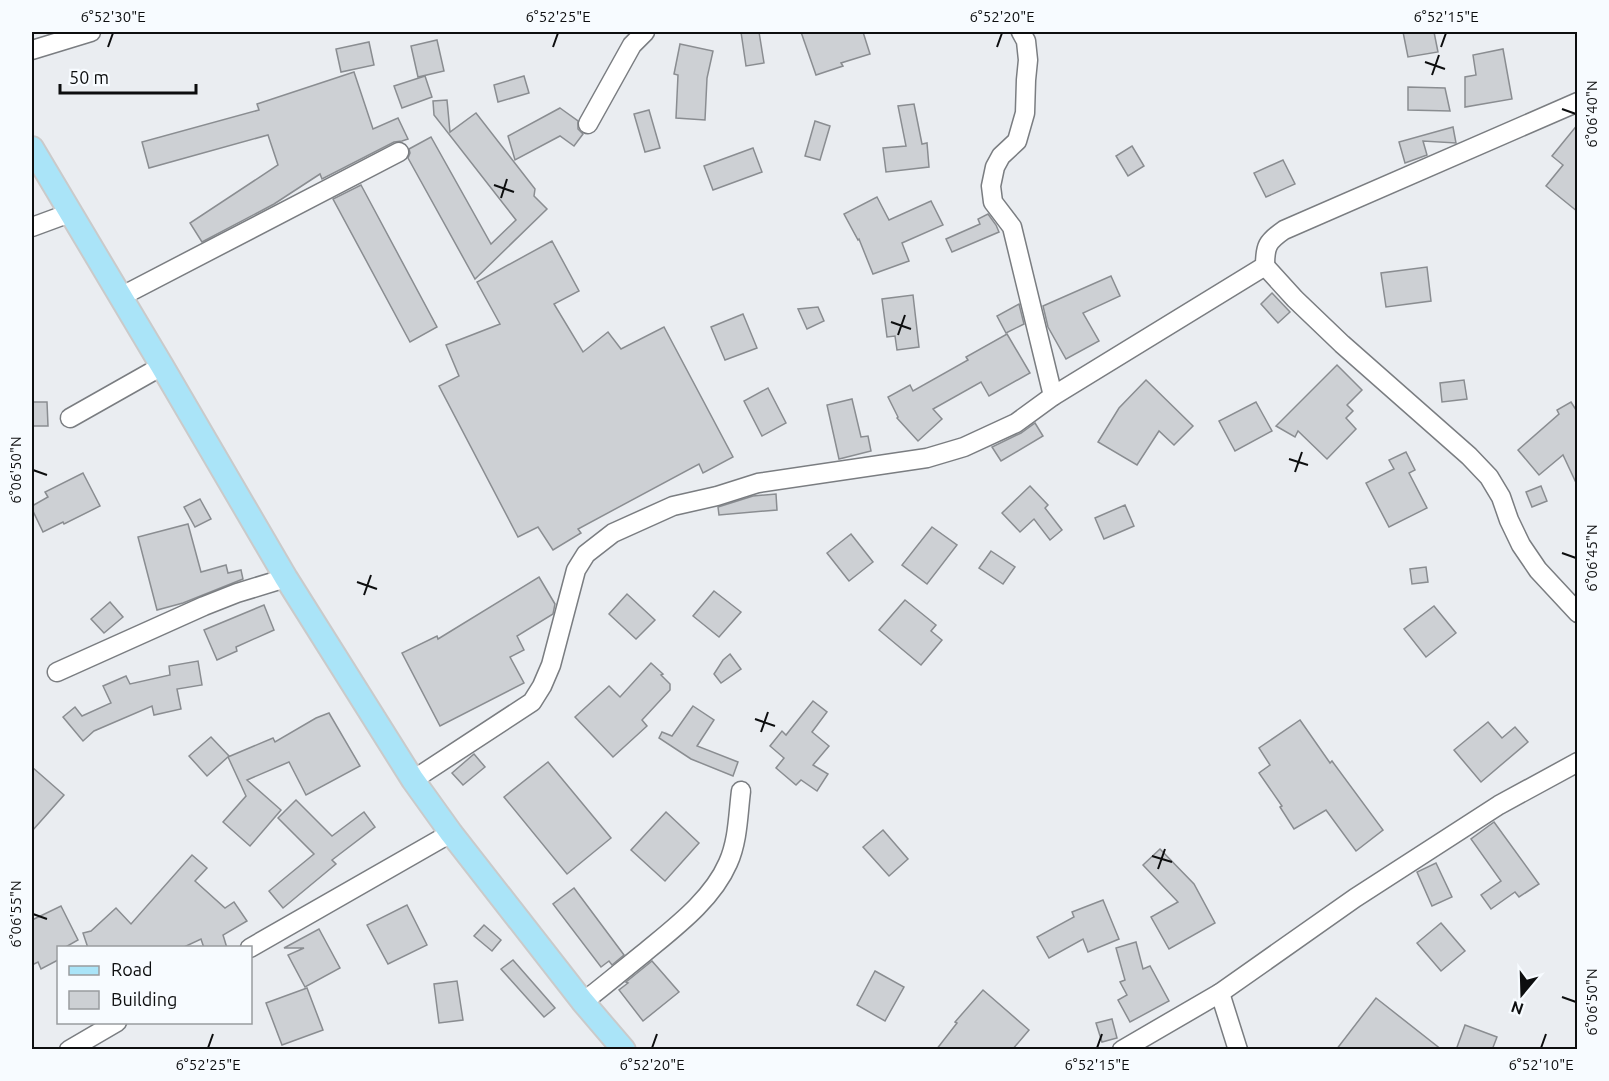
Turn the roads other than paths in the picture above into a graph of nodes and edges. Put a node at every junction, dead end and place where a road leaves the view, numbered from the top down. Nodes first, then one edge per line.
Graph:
1 (92, 32) edge
2 (645, 32) edge
3 (1021, 32) edge
4 (32, 50) edge
5 (1578, 102) edge
6 (588, 124) dead end
7 (32, 148) edge
8 (399, 152) dead end
9 (70, 213) junction
10 (32, 227) edge
11 (1265, 266) junction
12 (120, 297) junction
13 (162, 366) junction
14 (1053, 396) junction
15 (70, 418) dead end
16 (286, 579) junction
17 (1578, 613) edge
18 (57, 672) dead end
19 (1578, 762) edge
20 (413, 780) junction
21 (741, 791) dead end
22 (451, 832) junction
23 (252, 947) edge
24 (1220, 993) junction
25 (583, 1002) junction
26 (116, 1024) edge
27 (92, 1044) edge
28 (69, 1050) edge
29 (624, 1050) edge
30 (1122, 1050) edge
31 (1239, 1050) edge

1 - 4 street
2 - 6 street
3 - 14 street
5 - 11 street
7 - 9 main road
8 - 12 street
9 - 10 street
9 - 12 main road
11 - 14 street
11 - 17 street
12 - 13 main road
13 - 15 street
13 - 16 main road
14 - 20 street
16 - 18 street
16 - 20 main road
19 - 24 street
20 - 22 main road
21 - 25 street
22 - 23 street
22 - 25 main road
24 - 30 street
24 - 31 street
25 - 29 main road
26 - 27 street
27 - 28 street

